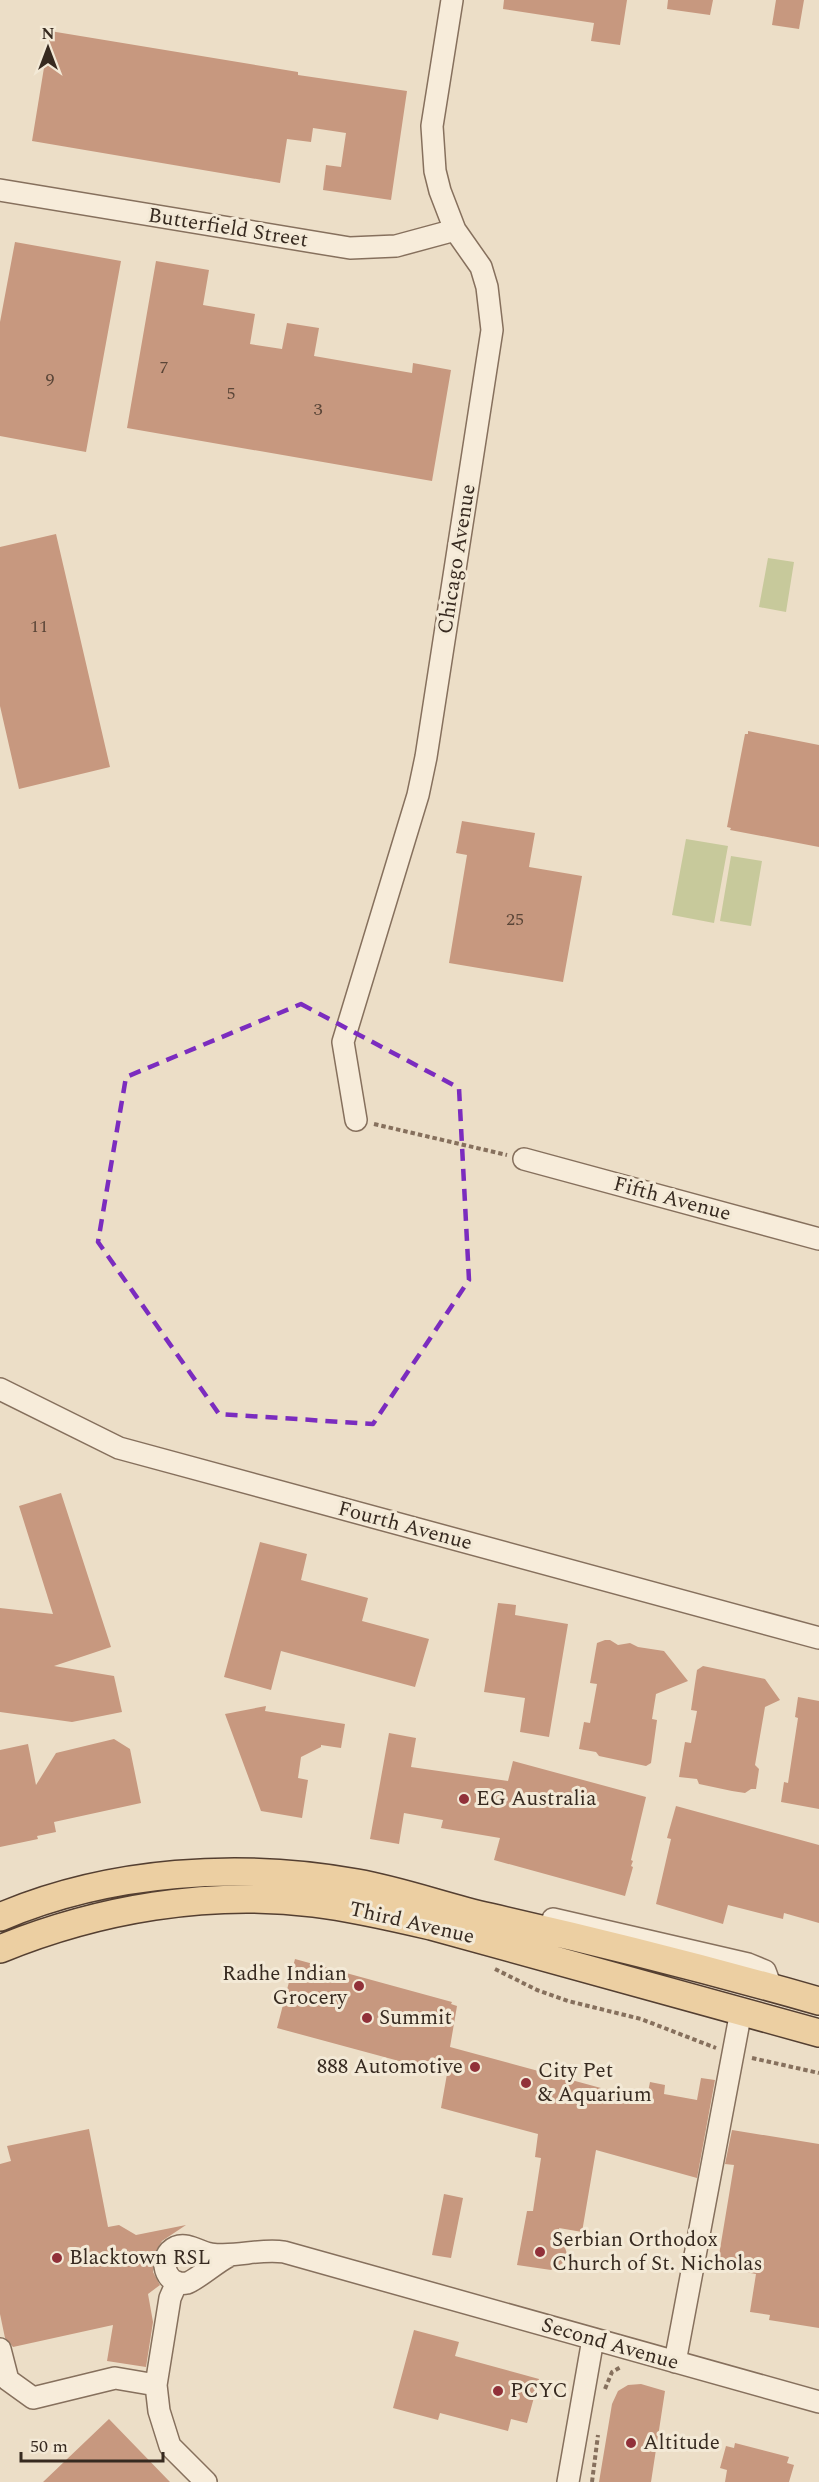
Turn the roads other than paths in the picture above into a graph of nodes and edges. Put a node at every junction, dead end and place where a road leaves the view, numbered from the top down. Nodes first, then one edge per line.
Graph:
1 (452, 0) edge
2 (0, 190) edge
3 (455, 230) junction
4 (356, 1120) road end
5 (524, 1159) road end
6 (819, 1239) edge
7 (0, 1389) edge
8 (819, 1638) edge
9 (0, 1917) edge
10 (0, 1949) edge
11 (819, 2001) edge
12 (741, 2011) junction
13 (819, 2033) edge
14 (229, 2256) junction
15 (177, 2282) junction
16 (593, 2339) junction
17 (0, 2349) edge
18 (675, 2362) junction
19 (156, 2385) junction
20 (819, 2402) edge
21 (206, 2482) edge
22 (568, 2482) edge

1 - 3 street, Chicago Avenue
2 - 3 street, Butterfield Street
3 - 4 street, Chicago Avenue
5 - 6 street, Fifth Avenue
7 - 8 street, Fourth Avenue
9 - 11 main road, Third Avenue
10 - 12 main road, Third Avenue
12 - 13 main road, Third Avenue
12 - 18 street
14 - 15 street
14 - 15 street
14 - 16 street, Second Avenue
15 - 19 street
16 - 18 street, Second Avenue
16 - 22 street
17 - 19 street
18 - 20 street, Second Avenue
19 - 21 street

